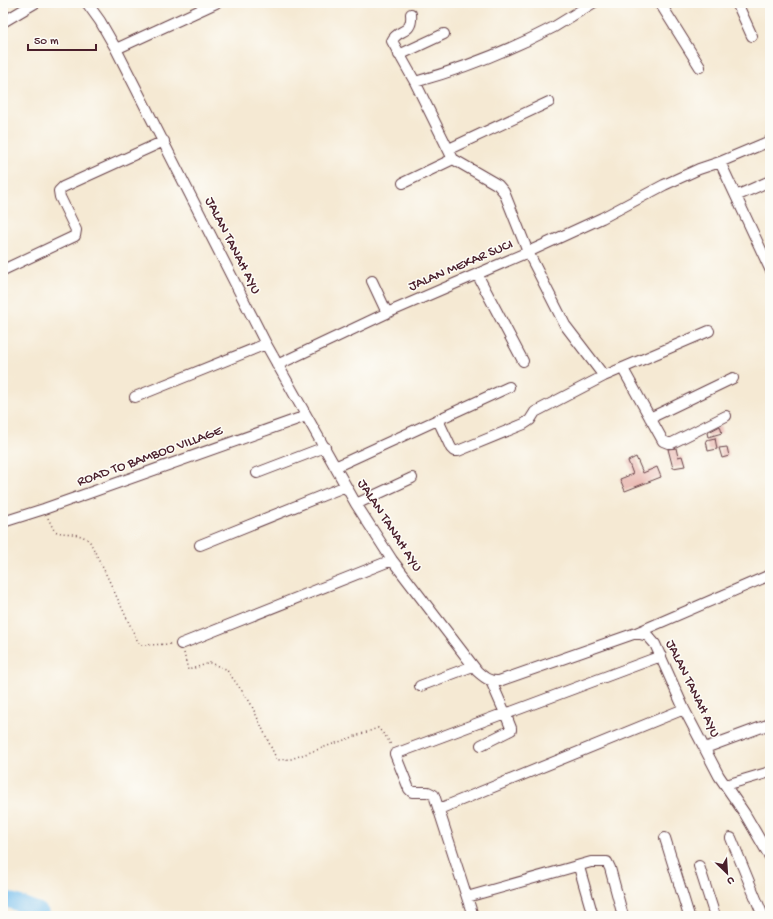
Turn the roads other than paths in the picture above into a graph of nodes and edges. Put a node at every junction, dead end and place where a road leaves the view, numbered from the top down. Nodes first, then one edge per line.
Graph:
1 (35, 3) edge
2 (87, 3) edge
3 (216, 3) edge
4 (660, 3) edge
5 (737, 3) edge
6 (592, 4) edge
7 (411, 14) dead end
8 (3, 22) edge
9 (444, 34) dead end
10 (752, 36) dead end
11 (116, 49) junction
12 (400, 55) junction
13 (700, 67) dead end
14 (415, 82) junction
15 (549, 102) dead end
16 (164, 141) junction
17 (770, 141) edge
18 (451, 154) junction
19 (720, 162) junction
20 (770, 181) edge
21 (403, 183) dead end
22 (736, 196) junction
23 (528, 252) junction
24 (770, 269) edge
25 (3, 270) edge
26 (477, 274) junction
27 (372, 280) dead end
28 (387, 313) junction
29 (709, 331) dead end
30 (266, 344) junction
31 (523, 361) dead end
32 (277, 365) junction
33 (623, 369) junction
34 (604, 376) junction
35 (733, 378) dead end
36 (509, 387) dead end
37 (135, 397) dead end
38 (306, 416) junction
39 (726, 416) dead end
40 (650, 418) junction
41 (438, 420) junction
42 (325, 447) junction
43 (335, 467) junction
44 (257, 473) dead end
45 (412, 478) dead end
46 (346, 486) junction
47 (356, 504) junction
48 (3, 522) edge
49 (200, 545) dead end
50 (392, 560) junction
51 (770, 575) edge
52 (636, 633) junction
53 (181, 644) road end
54 (661, 656) junction
55 (473, 666) junction
56 (491, 681) junction
57 (420, 686) dead end
58 (684, 709) junction
59 (505, 713) junction
60 (770, 724) edge
61 (481, 745) dead end
62 (705, 748) junction
63 (770, 772) edge
64 (726, 785) junction
65 (439, 809) junction
66 (665, 838) dead end
67 (731, 838) dead end
68 (770, 857) edge
69 (699, 866) dead end
70 (579, 867) junction
71 (467, 898) junction
72 (473, 916) edge
73 (593, 916) edge
74 (623, 916) edge
75 (689, 916) edge
76 (715, 916) edge
77 (763, 916) edge

1 - 8 street
2 - 11 street, JALAN TANAH AYU
3 - 11 street
4 - 13 street
5 - 10 street
6 - 14 street
7 - 12 street
9 - 12 street
11 - 16 street, JALAN TANAH AYU
12 - 14 street
14 - 18 street
15 - 18 street
16 - 25 street
16 - 30 street, JALAN TANAH AYU
17 - 19 street
18 - 21 street
18 - 23 street
19 - 22 street
19 - 23 street
20 - 22 street
22 - 24 street
23 - 26 street, JALAN MEKAR SUCI
23 - 34 street, JALAN MEKAR SUCI
26 - 28 street, JALAN MEKAR SUCI
26 - 31 street
27 - 28 street
28 - 32 street, JALAN MEKAR SUCI
29 - 33 street
30 - 32 street, JALAN TANAH AYU
30 - 37 street
32 - 38 street, JALAN TANAH AYU
33 - 34 street
33 - 40 street
34 - 41 street
35 - 40 street
36 - 41 street
38 - 42 street, JALAN TANAH AYU
38 - 48 street, ROAD TO BAMBOO VILLAGE
39 - 40 street
41 - 43 street
42 - 43 street, JALAN TANAH AYU
42 - 44 street
43 - 46 street, JALAN TANAH AYU
45 - 47 street
46 - 47 street, JALAN TANAH AYU
46 - 49 street
47 - 50 street, JALAN TANAH AYU
50 - 53 street
50 - 55 street, JALAN TANAH AYU
51 - 52 street
52 - 54 street, JALAN TANAH AYU
52 - 56 street
54 - 58 street, JALAN TANAH AYU
54 - 59 street
55 - 56 street, JALAN TANAH AYU
55 - 57 street
56 - 59 street
58 - 62 street, JALAN TANAH AYU
58 - 65 street
59 - 61 street
59 - 65 street
60 - 62 street
62 - 64 street, JALAN TANAH AYU
63 - 64 street
64 - 68 street, JALAN TANAH AYU
65 - 71 street
66 - 75 street
67 - 77 street
69 - 76 street
70 - 71 street
70 - 73 street
70 - 74 street
71 - 72 street

